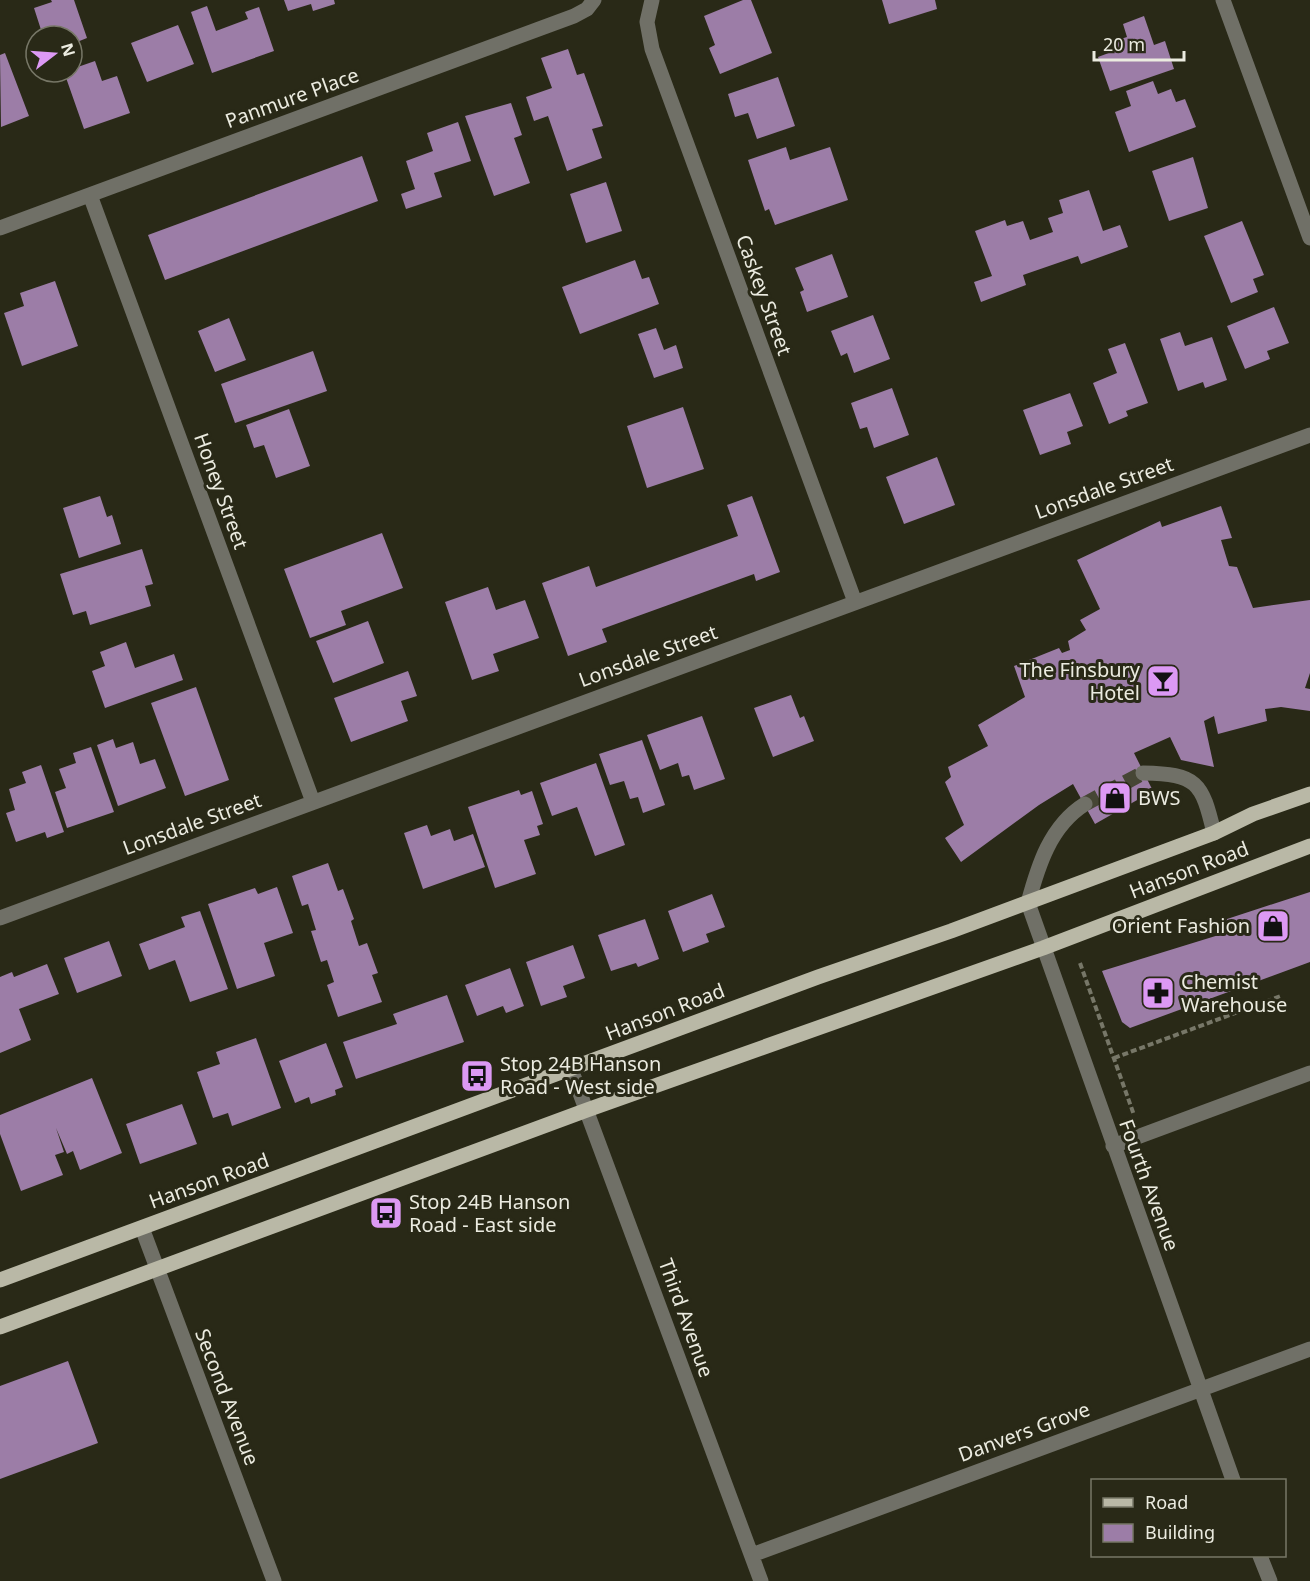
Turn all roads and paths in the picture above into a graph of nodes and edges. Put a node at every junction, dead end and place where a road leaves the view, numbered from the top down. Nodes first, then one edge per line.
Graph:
1 (594, 0) edge
2 (652, 0) edge
3 (1223, 0) edge
4 (90, 195) junction
5 (0, 228) edge
6 (1310, 238) edge
7 (1310, 435) edge
8 (855, 602) junction
9 (1143, 773) tunnel mouth
10 (1310, 794) edge
11 (313, 802) junction
12 (1084, 804) tunnel mouth
13 (1214, 833) junction
14 (1310, 846) edge
15 (1028, 903) junction
16 (0, 918) edge
17 (1043, 948) junction
18 (1080, 963) dead end
19 (1281, 996) dead end
20 (1114, 1058) junction
21 (571, 1069) junction
22 (1310, 1073) edge
23 (587, 1110) junction
24 (1141, 1133) junction
25 (1113, 1146) junction
26 (142, 1228) junction
27 (157, 1268) junction
28 (0, 1280) edge
29 (0, 1327) edge
30 (1310, 1349) edge
31 (1202, 1389) junction
32 (1233, 1479) edge
33 (752, 1555) junction
34 (1260, 1557) edge
35 (274, 1581) edge
36 (761, 1581) edge
37 (1270, 1581) edge

1 - 4 street, Panmure Place
2 - 8 street, Caskey Street
3 - 6 street
4 - 5 street, Panmure Place
4 - 11 street, Honey Street
7 - 8 street, Lonsdale Street
8 - 11 street, Lonsdale Street
9 - 13 street
10 - 13 main road, Hanson Road
11 - 16 street, Lonsdale Street
12 - 15 street
13 - 15 main road, Hanson Road
14 - 17 main road, Hanson Road
15 - 17 street, Fourth Avenue
15 - 21 main road, Hanson Road
17 - 23 main road, Hanson Road
17 - 25 street, Fourth Avenue
18 - 20 path
19 - 20 path
20 - 24 path
21 - 23 street, Third Avenue
21 - 26 main road, Hanson Road
22 - 24 street
23 - 27 main road, Hanson Road
23 - 33 street, Third Avenue
24 - 25 street
25 - 31 street, Fourth Avenue
26 - 27 street, Second Avenue
26 - 28 main road, Hanson Road
27 - 29 main road, Hanson Road
27 - 35 street, Second Avenue
30 - 31 street, Danvers Grove
31 - 32 street, Fourth Avenue
31 - 33 street, Danvers Grove
33 - 36 street, Third Avenue
34 - 37 street

